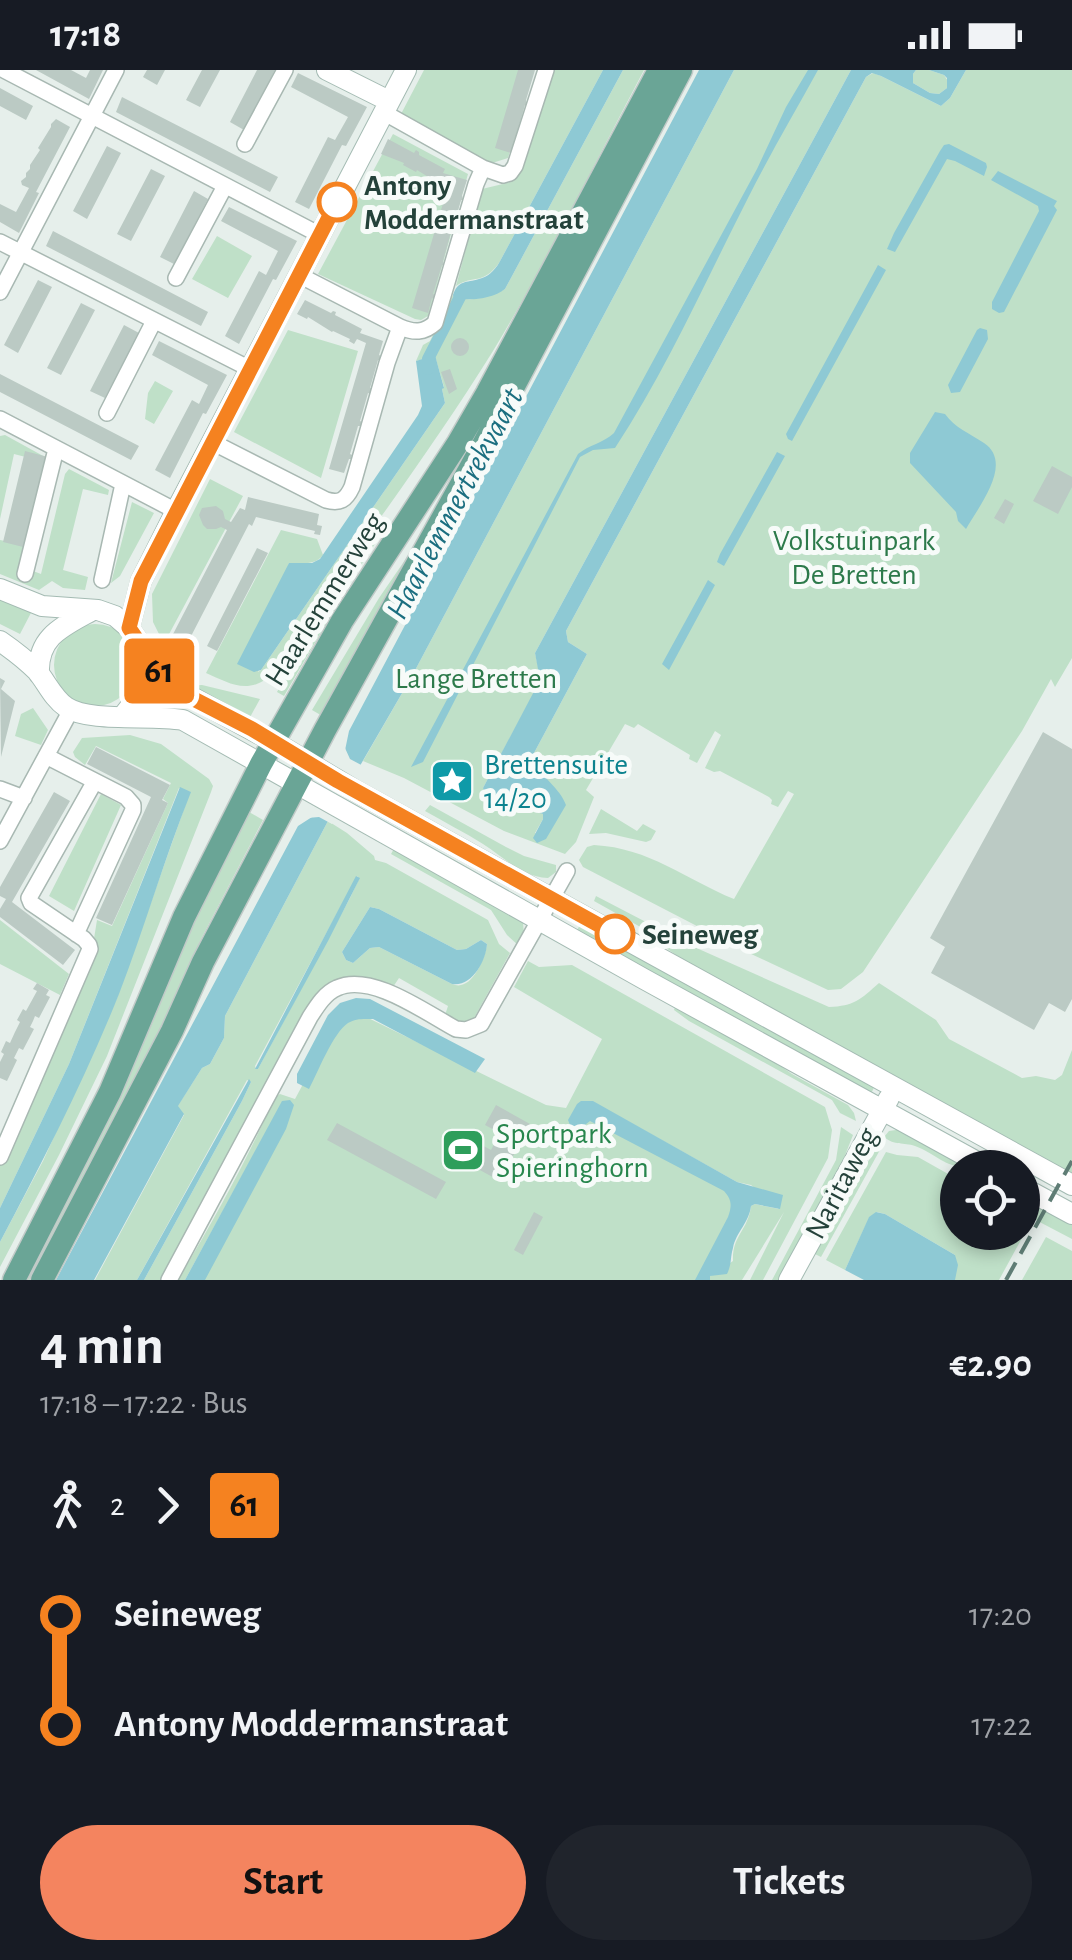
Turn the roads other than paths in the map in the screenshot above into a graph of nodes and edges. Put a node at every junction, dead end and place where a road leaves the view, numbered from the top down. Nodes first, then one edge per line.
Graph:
1 (4, 70) edge
2 (116, 70) edge
3 (285, 70) edge
4 (327, 70) edge
5 (406, 70) edge
6 (546, 70) edge
7 (659, 70) edge
8 (682, 70) edge
9 (386, 107) junction
10 (92, 116) junction
11 (245, 144) dead end
12 (483, 168) junction
13 (225, 186) junction
14 (320, 235) junction
15 (0, 242) edge
16 (20, 252) junction
17 (299, 275) junction
18 (176, 278) dead end
19 (0, 292) edge
20 (154, 321) junction
21 (400, 327) junction
22 (250, 370) junction
23 (106, 412) dead end
24 (0, 419) edge
25 (212, 442) junction
26 (56, 448) junction
27 (123, 484) junction
28 (176, 510) junction
29 (26, 574) dead end
30 (102, 580) dead end
31 (141, 581) junction
32 (0, 589) edge
33 (101, 611) junction
34 (129, 628) junction
35 (0, 641) edge
36 (152, 662) junction
37 (40, 674) junction
38 (71, 710) junction
39 (123, 716) junction
40 (274, 742) junction
41 (46, 756) junction
42 (308, 762) junction
43 (262, 764) junction
44 (95, 781) junction
45 (296, 784) junction
46 (0, 789) edge
47 (24, 798) junction
48 (0, 841) edge
49 (566, 871) dead end
50 (551, 898) junction
51 (539, 920) junction
52 (76, 934) junction
53 (896, 1086) junction
54 (882, 1108) junction
55 (2, 1148) edge
56 (956, 1150) edge
57 (1072, 1185) edge
58 (1040, 1197) edge
59 (1072, 1214) edge
60 (14, 1280) edge
61 (42, 1280) edge
62 (169, 1280) edge
63 (789, 1280) edge

1 - 10 street
2 - 10 street
3 - 11 street
4 - 9 main road
5 - 9 main road
6 - 12 street
7 - 40 main road, Haarlemmerweg
8 - 42 main road, Haarlemmerweg
9 - 12 street
9 - 14 main road
10 - 13 street
10 - 16 street
12 - 21 street
13 - 14 street
13 - 18 street
14 - 17 main road
15 - 16 street
16 - 19 street
16 - 20 street
17 - 21 street
17 - 22 main road
20 - 22 street
20 - 23 street
21 - 25 street
22 - 25 main road
24 - 26 street
25 - 28 main road
26 - 27 street
26 - 29 street
27 - 28 street
27 - 30 street
28 - 31 main road
31 - 33 main road
31 - 34 main road
32 - 33 main road
33 - 34 main road
33 - 37 main road
34 - 36 main road
35 - 37 main road
36 - 39 main road
36 - 40 main road
37 - 38 main road
38 - 39 main road
38 - 41 street
39 - 43 main road
40 - 42 main road
40 - 43 main road, Haarlemmerweg
41 - 44 street
41 - 47 street
42 - 45 main road, Haarlemmerweg
42 - 50 main road
43 - 45 main road
43 - 60 main road, Haarlemmerweg
44 - 52 street
44 - 52 street
45 - 51 main road
45 - 61 main road, Haarlemmerweg
46 - 47 street
47 - 48 street
49 - 50 street
50 - 51 street
50 - 53 main road
51 - 54 main road
51 - 62 street
52 - 55 street
53 - 54 main road, Naritaweg
53 - 57 main road
54 - 56 main road
54 - 63 main road, Naritaweg
58 - 59 main road

